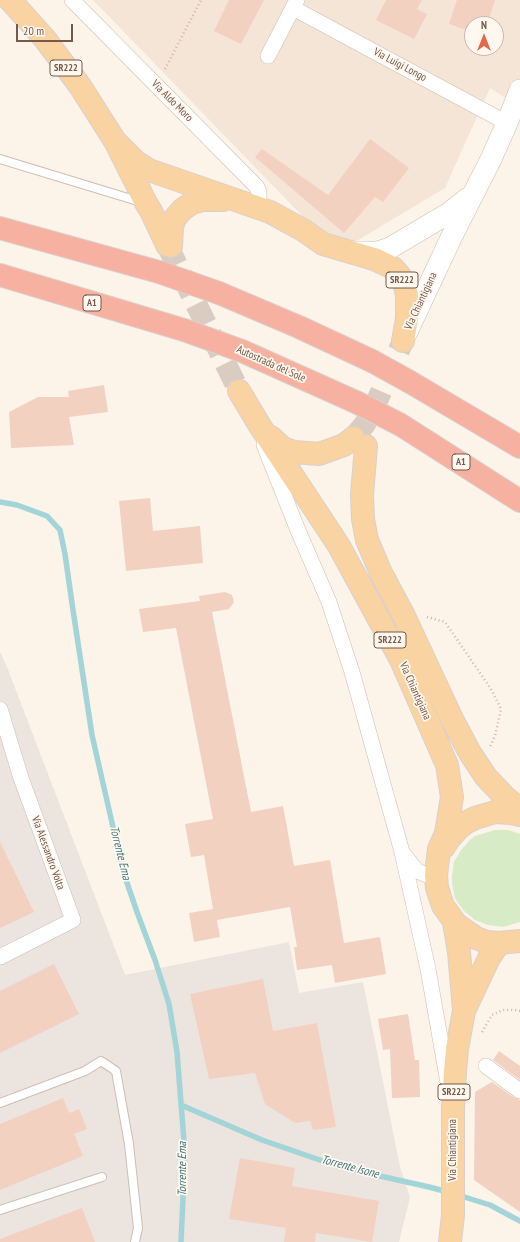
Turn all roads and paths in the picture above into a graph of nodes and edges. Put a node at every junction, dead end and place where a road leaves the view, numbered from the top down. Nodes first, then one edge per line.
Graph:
1 (10, 0) edge
2 (72, 0) edge
3 (201, 0) edge
4 (295, 4) edge
5 (268, 56) dead end
6 (157, 86) junction
7 (520, 90) edge
8 (507, 123) junction
9 (115, 141) junction
10 (0, 159) edge
11 (474, 192) junction
12 (246, 202) junction
13 (146, 203) junction
14 (0, 228) edge
15 (347, 252) junction
16 (0, 275) edge
17 (403, 341) joint
18 (239, 391) tunnel mouth
19 (260, 426) junction
20 (520, 448) edge
21 (520, 501) edge
22 (425, 617) dead end
23 (0, 708) edge
24 (487, 753) dead end
25 (520, 809) edge
26 (520, 815) edge
27 (402, 852) junction
28 (436, 877) junction
29 (454, 922) junction
30 (510, 943) edge
31 (0, 957) edge
32 (464, 1011) junction
33 (486, 1066) dead end
34 (520, 1091) edge
35 (0, 1103) edge
36 (453, 1114) junction
37 (102, 1177) dead end
38 (0, 1210) edge
39 (135, 1242) edge
40 (450, 1242) edge

1 - 9 main road, Via Chiantigiana / SR222
2 - 6 street, Via Aldo Moro
3 - 6 path
4 - 5 street, Via Luigi Longo
4 - 8 street, Via Luigi Longo
6 - 12 street, Via Aldo Moro
7 - 8 street, Via Chiantigiana
8 - 11 street, Via Chiantigiana
9 - 12 main road, Via Chiantigiana / SR222
9 - 13 main road, Via Chiantigiana / SR222
10 - 13 lane
11 - 15 street, Via Chiantigiana
11 - 17 street, Via Chiantigiana
12 - 13 main road, Via Chiantigiana / SR222
12 - 15 main road, Via Chiantigiana / SR222
14 - 20 highway, bridge
15 - 17 main road, Via Chiantigiana / SR222
16 - 21 highway, Autostrada del Sole / A1, bridge
18 - 19 main road, Via Chiantigiana / SR222
19 - 25 main road, Via Chiantigiana / SR222
19 - 27 street
19 - 28 main road, Via Chiantigiana / SR222
22 - 24 path
23 - 31 street, Via Alessandro Volta
26 - 28 main road, Via Chiantigiana / SR222
27 - 28 street
27 - 36 street
28 - 29 main road, Via Chiantigiana / SR222
29 - 30 main road, Via Chiantigiana / SR222
29 - 32 main road, Via Chiantigiana / SR222
30 - 32 main road, Via Chiantigiana / SR222
32 - 36 main road, Via Chiantigiana / SR222
33 - 34 street
35 - 39 lane
36 - 40 main road, Via Chiantigiana / SR222
37 - 38 lane

